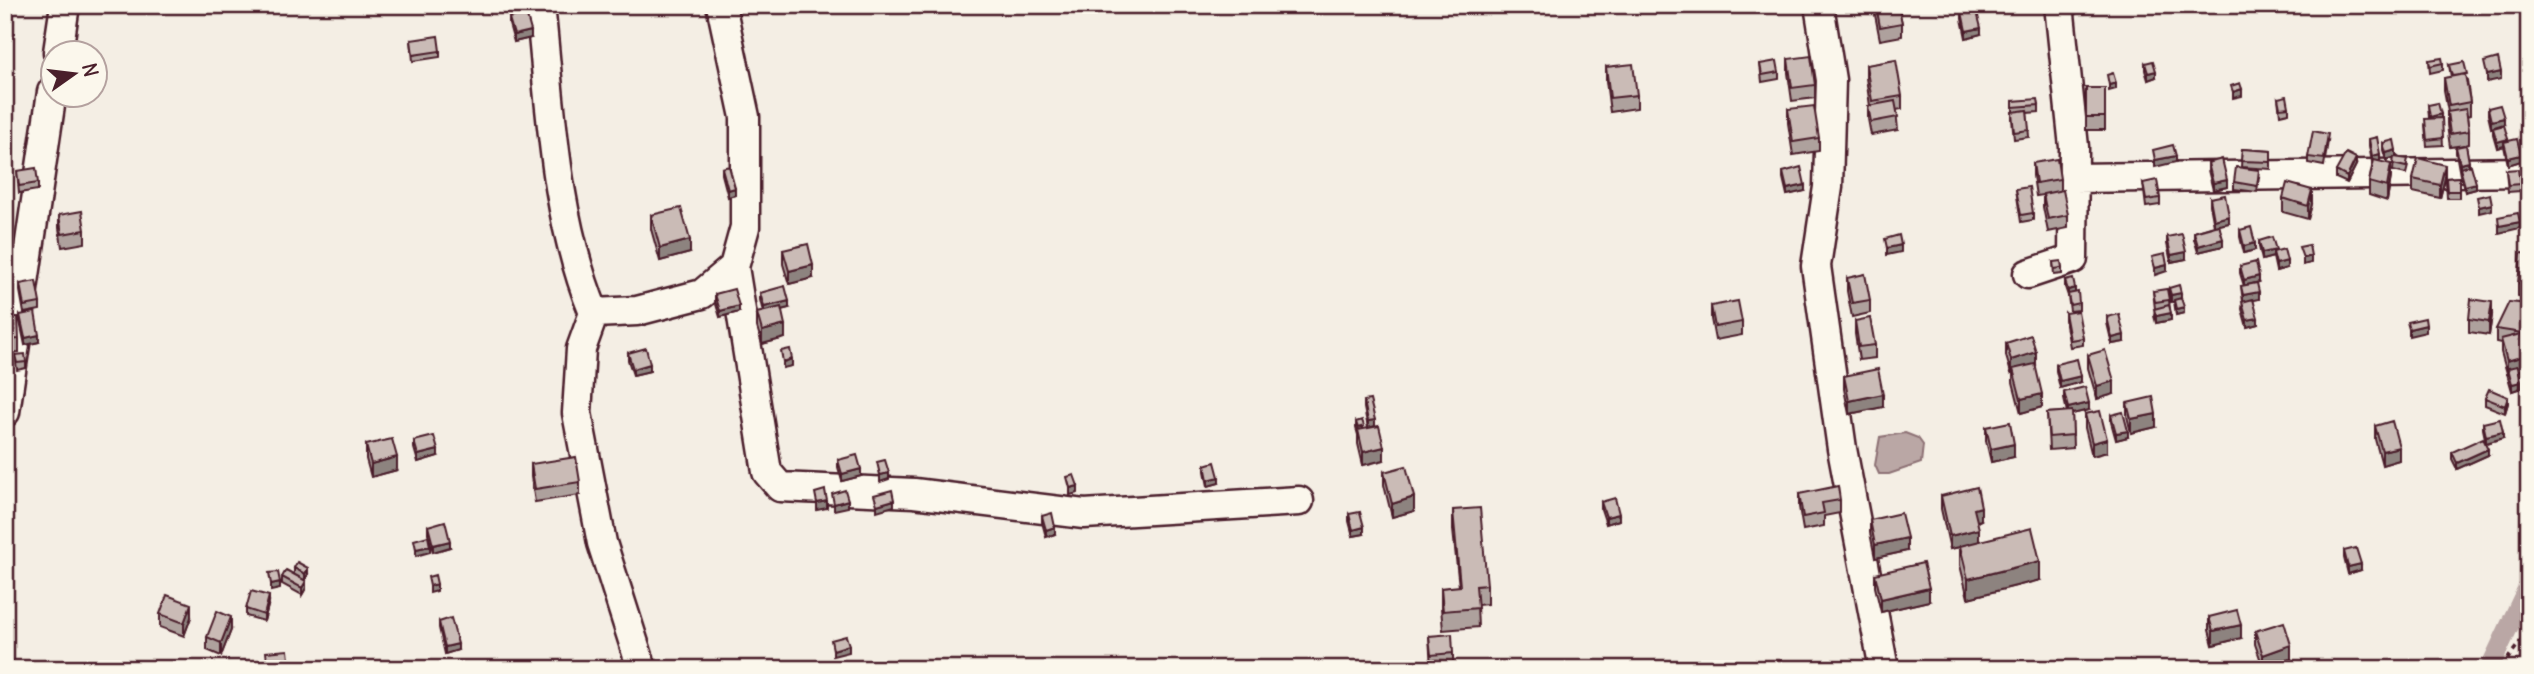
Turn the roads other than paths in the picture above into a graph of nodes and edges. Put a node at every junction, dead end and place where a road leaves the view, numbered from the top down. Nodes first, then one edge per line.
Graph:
1 (65, 5) edge
2 (540, 5) edge
3 (721, 5) edge
4 (1819, 5) edge
5 (2059, 5) edge
6 (60, 38) edge
7 (50, 108) edge
8 (2529, 172) edge
9 (2074, 178) junction
10 (734, 267) junction
11 (2028, 274) dead end
12 (594, 313) junction
13 (5, 412) edge
14 (1299, 501) dead end
15 (642, 669) edge
16 (1884, 669) edge

1 - 6 street
2 - 12 street
3 - 10 street
4 - 16 street
5 - 9 street
7 - 13 street
8 - 9 street
9 - 11 street
10 - 12 street
10 - 14 street
12 - 15 street

